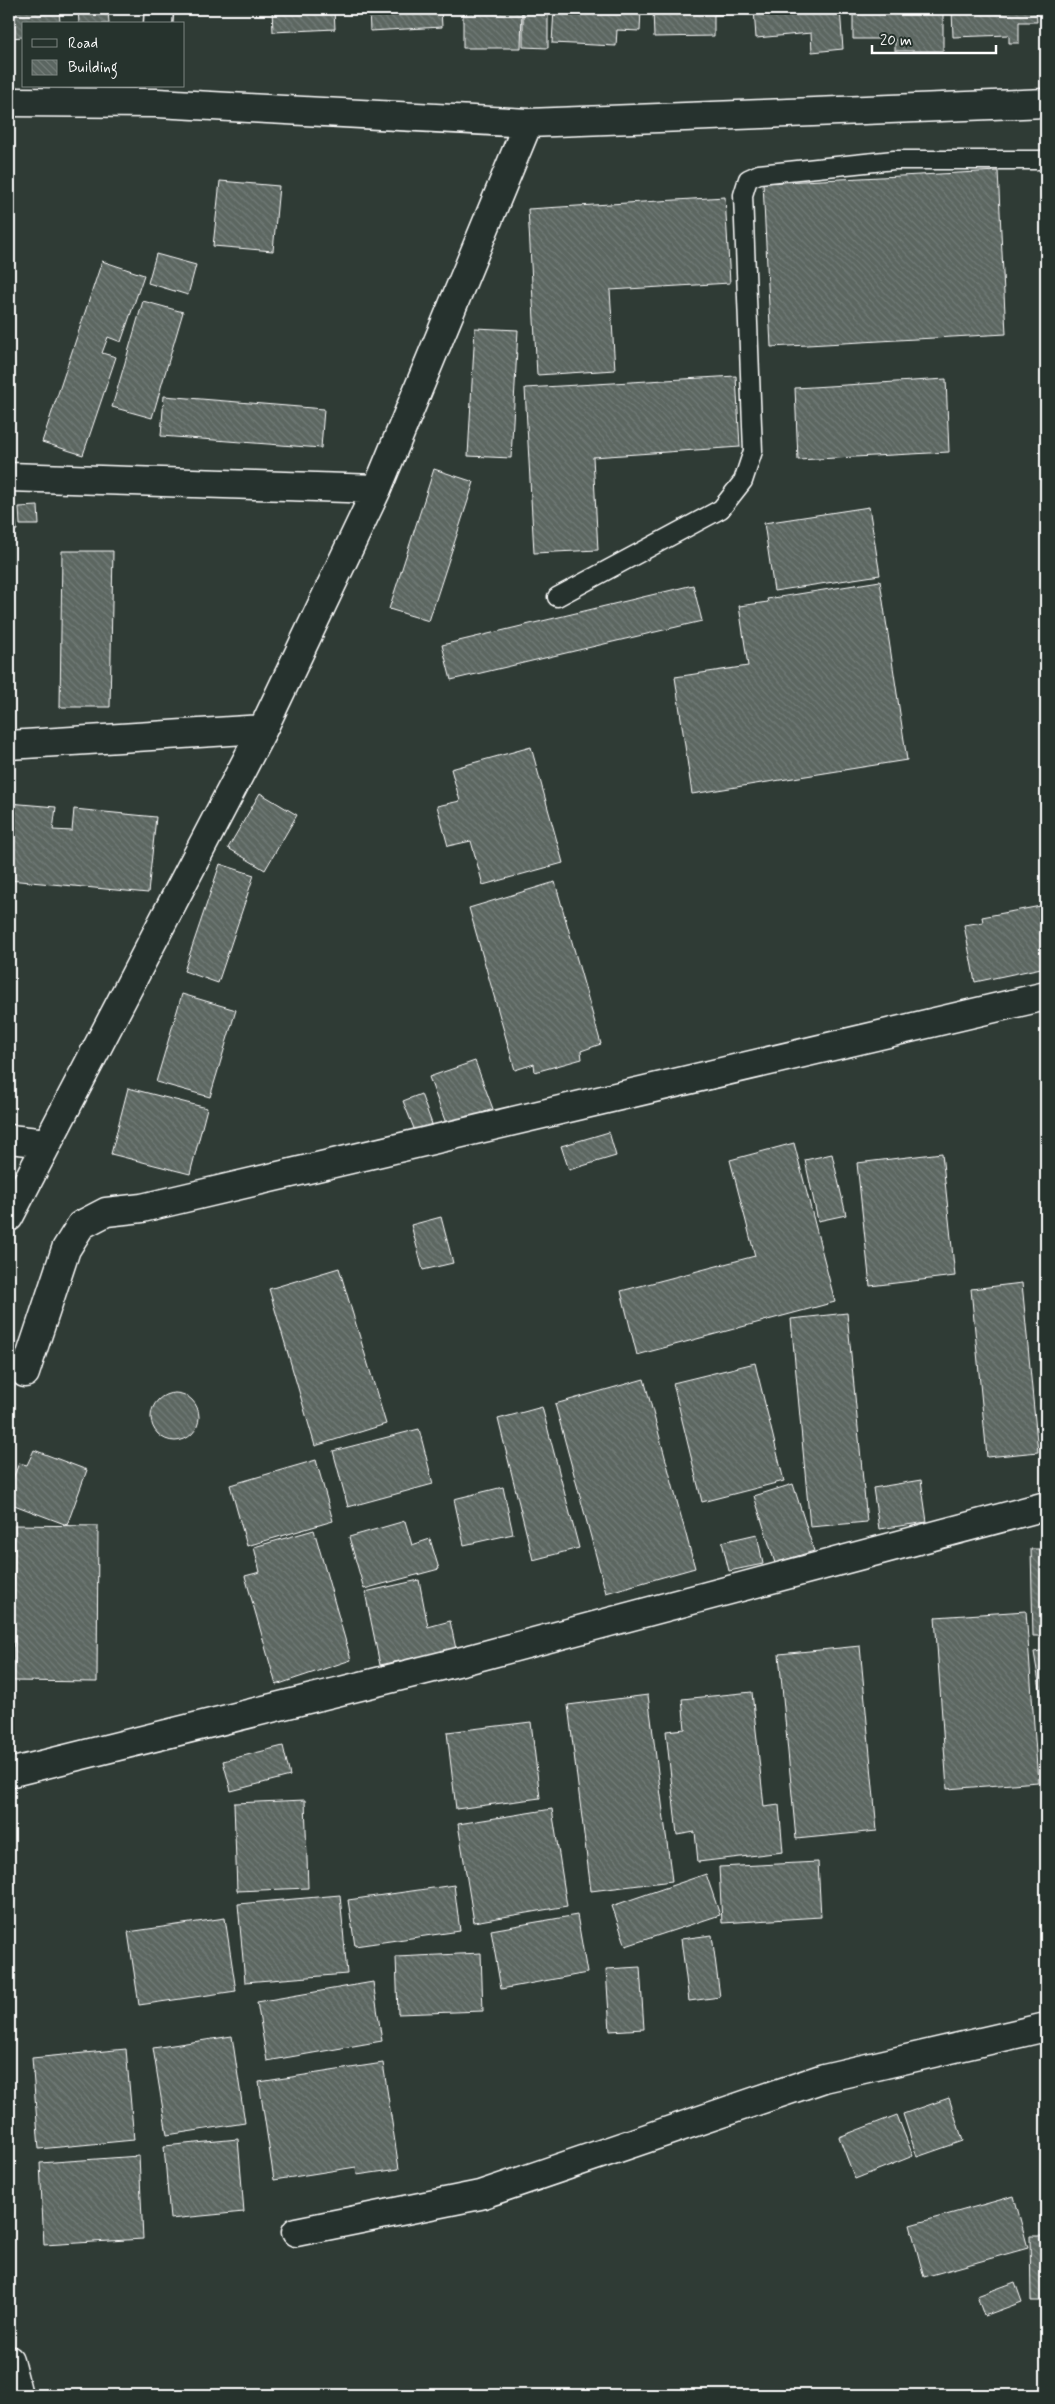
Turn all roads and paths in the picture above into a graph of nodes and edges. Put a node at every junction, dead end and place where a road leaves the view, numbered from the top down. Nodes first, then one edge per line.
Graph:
1 (159, 9) edge
2 (158, 22) edge
3 (157, 95) edge
4 (9, 102) edge
5 (1046, 103) edge
6 (528, 123) junction
7 (1046, 160) edge
8 (9, 477) edge
9 (377, 489) junction
10 (557, 598) dead end
11 (263, 729) junction
12 (9, 745) edge
13 (1046, 996) edge
14 (9, 1139) edge
15 (48, 1143) junction
16 (9, 1217) edge
17 (25, 1373) dead end
18 (1046, 1506) edge
19 (9, 1773) edge
20 (1046, 2027) edge
21 (296, 2232) dead end
22 (9, 2360) edge
23 (18, 2395) edge

1 - 2 street
3 - 4 street
3 - 6 street
5 - 6 street
6 - 9 street
7 - 10 lane
8 - 9 street
9 - 11 street
11 - 12 street
11 - 15 street
13 - 17 street
14 - 15 street
15 - 16 street
18 - 19 street
20 - 21 street
22 - 23 street

